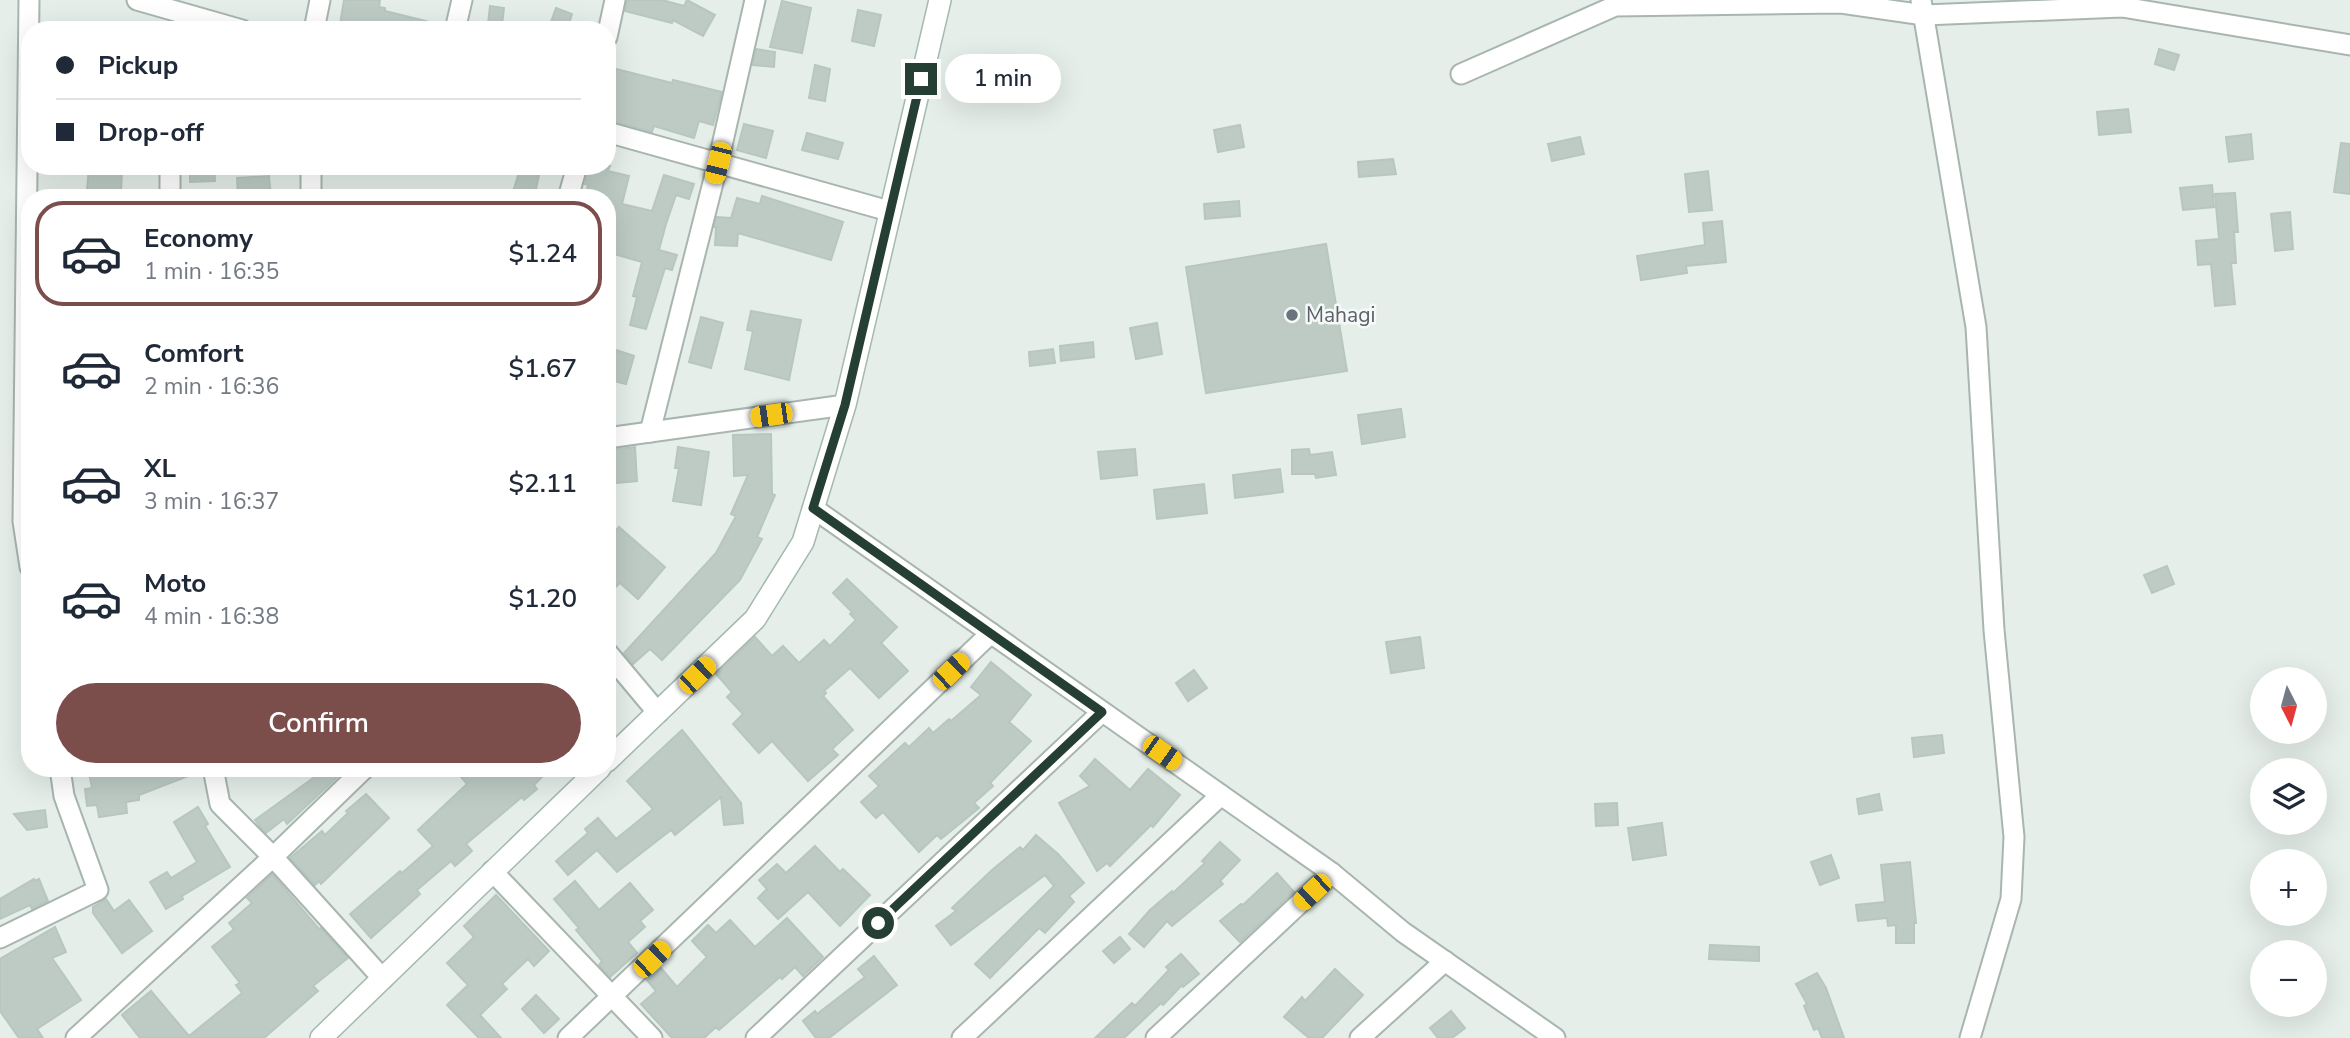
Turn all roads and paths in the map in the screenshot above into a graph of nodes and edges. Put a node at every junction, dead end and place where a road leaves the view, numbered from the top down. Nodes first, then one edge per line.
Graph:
1 (29, 0) edge
2 (137, 0) edge
3 (320, 0) edge
4 (462, 0) edge
5 (615, 0) edge
6 (755, 0) edge
7 (940, 0) edge
8 (172, 5) edge
9 (1922, 7) edge
10 (29, 21) edge
11 (217, 21) edge
12 (316, 21) edge
13 (457, 21) edge
14 (610, 21) edge
15 (2350, 45) edge
16 (1461, 74) dead end
17 (616, 135) edge
18 (718, 163) junction
19 (889, 211) junction
20 (845, 405) junction
21 (650, 432) junction
22 (616, 437) edge
23 (813, 508) junction
24 (991, 633) junction
25 (616, 663) edge
26 (1102, 712) junction
27 (658, 713) junction
28 (616, 753) edge
29 (61, 777) edge
30 (215, 777) edge
31 (356, 777) edge
32 (591, 777) edge
33 (1221, 795) junction
34 (273, 857) junction
35 (492, 871) junction
36 (1332, 873) junction
37 (0, 938) edge
38 (1445, 961) junction
39 (383, 979) junction
40 (612, 997) junction
41 (76, 1038) edge
42 (321, 1038) edge
43 (568, 1038) edge
44 (652, 1038) edge
45 (756, 1038) edge
46 (962, 1038) edge
47 (1156, 1038) edge
48 (1360, 1038) edge
49 (1555, 1038) edge
50 (1970, 1038) edge

1 - 10 street
2 - 8 street
3 - 12 street
4 - 13 street
5 - 14 street
6 - 18 street
7 - 19 main road
8 - 11 street
9 - 15 street
9 - 16 street
9 - 50 street
17 - 18 street
18 - 19 street
18 - 21 street
19 - 20 main road
20 - 21 street
20 - 23 main road
21 - 22 street
23 - 24 street
23 - 27 main road
24 - 26 street
24 - 40 street
25 - 27 street
26 - 33 street
26 - 45 street
27 - 28 main road
29 - 37 street
30 - 34 street
31 - 34 street
32 - 35 main road
33 - 36 street
33 - 46 street
34 - 39 street
34 - 41 street
35 - 39 main road
35 - 40 street
36 - 38 street
36 - 47 street
38 - 48 street
38 - 49 street
39 - 42 main road
40 - 43 street
40 - 44 street

